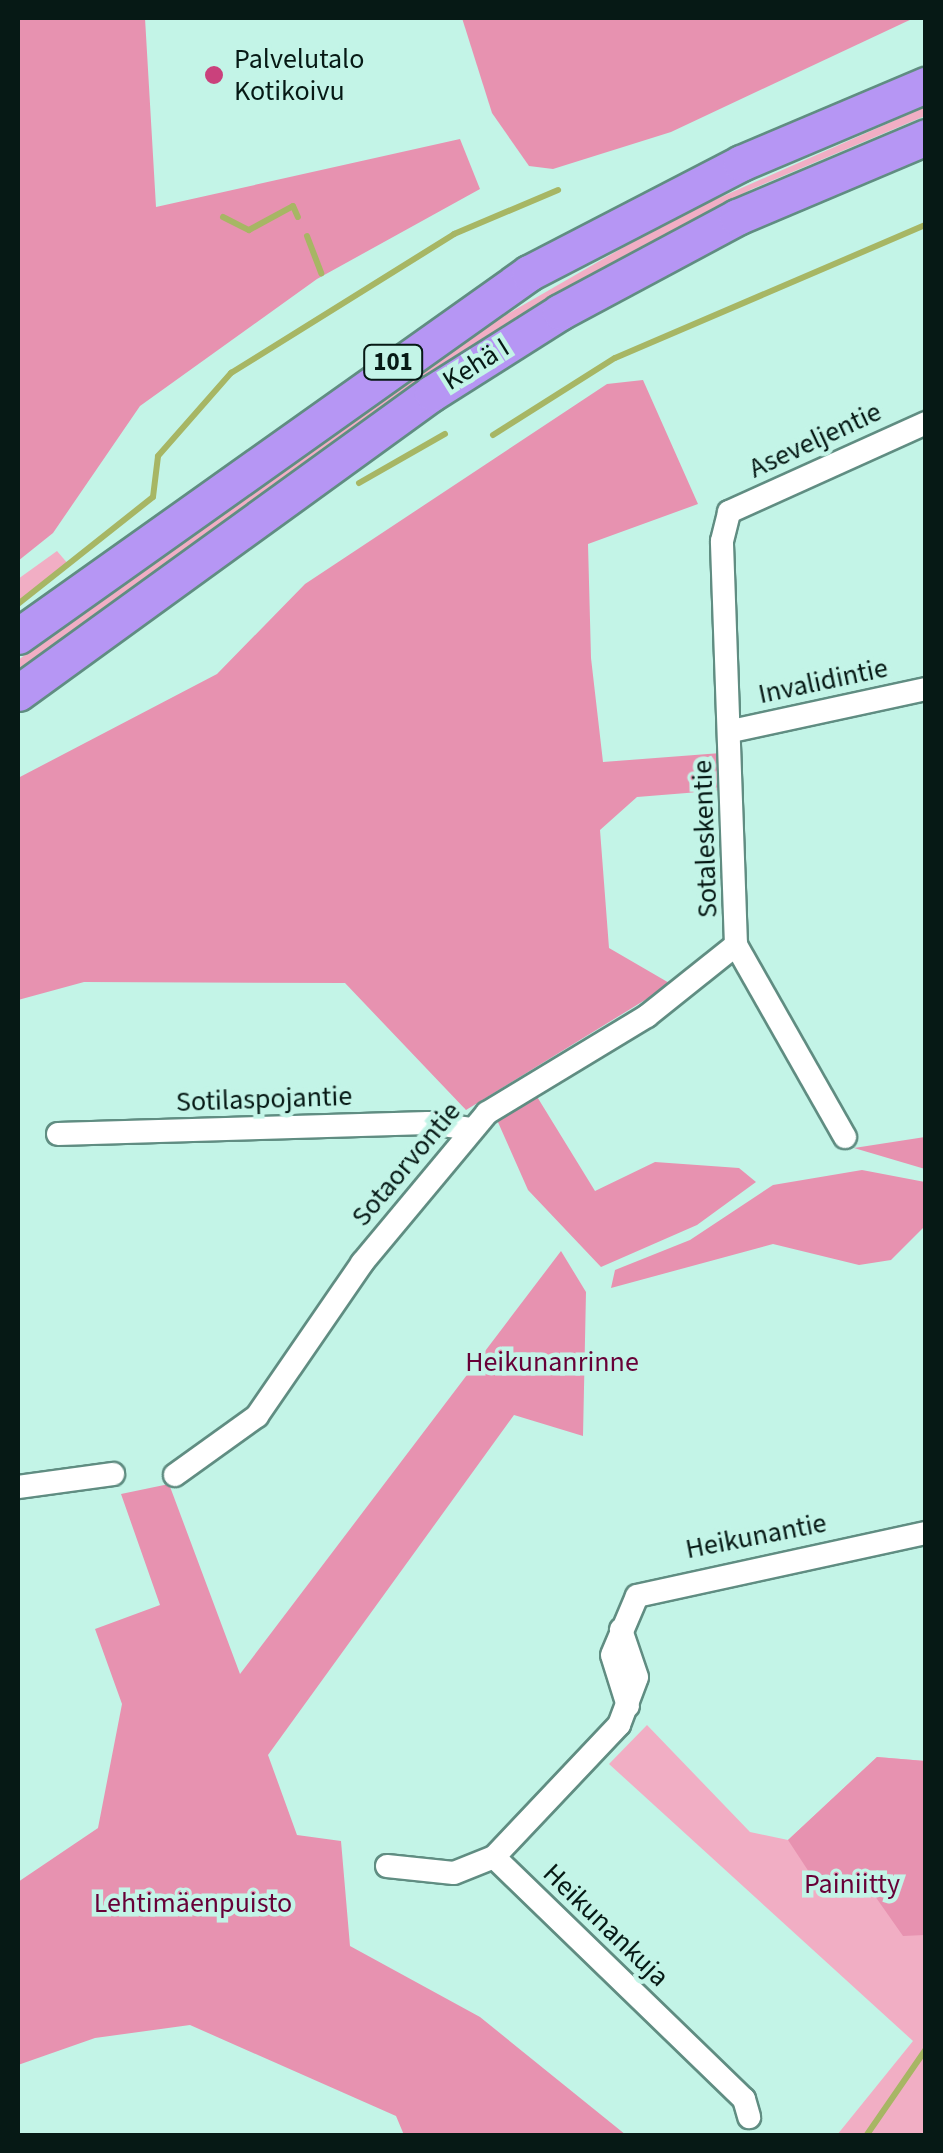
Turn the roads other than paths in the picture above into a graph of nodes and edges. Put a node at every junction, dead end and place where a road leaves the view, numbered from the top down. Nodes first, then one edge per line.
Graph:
1 (926, 86) edge
2 (926, 137) edge
3 (926, 163) edge
4 (807, 185) junction
5 (926, 423) edge
6 (729, 512) joint
7 (18, 636) edge
8 (926, 690) edge
9 (18, 692) edge
10 (732, 731) junction
11 (736, 944) junction
12 (471, 1129) junction
13 (58, 1134) dead end
14 (845, 1137) dead end
15 (113, 1474) dead end
16 (175, 1476) dead end
17 (18, 1486) edge
18 (926, 1533) edge
19 (494, 1857) junction
20 (387, 1866) dead end
21 (749, 2117) dead end

1 - 7 highway, Kehä I / 101
2 - 4 highway, Kehä I / 101
3 - 4 highway, 101
4 - 9 highway, Kehä I / 101
5 - 6 street, Aseveljentie
6 - 10 street, Sotaleskentie
8 - 10 street, Invalidintie
10 - 11 street, Sotaleskentie
11 - 12 street, Sotaorvontie
11 - 14 street, Sotaleskentie
12 - 13 street, Sotilaspojantie
12 - 16 street, Sotaorvontie
15 - 17 street
18 - 19 street, Heikunantie
19 - 20 street
19 - 21 street, Heikunankuja

